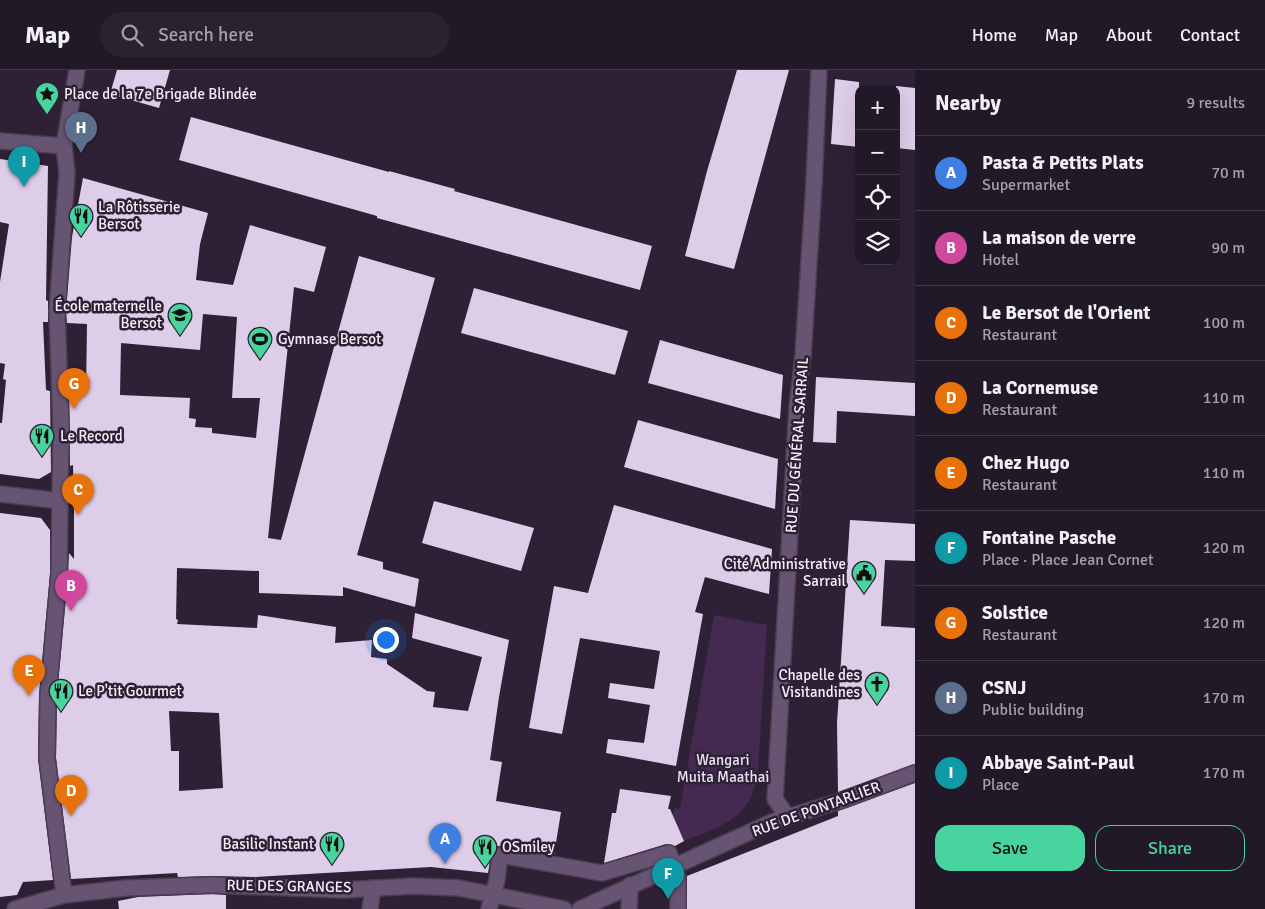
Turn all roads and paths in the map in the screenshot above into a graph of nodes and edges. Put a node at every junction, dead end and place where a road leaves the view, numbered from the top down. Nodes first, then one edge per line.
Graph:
1 (77, 70) edge
2 (819, 70) edge
3 (0, 141) edge
4 (64, 146) junction
5 (0, 494) edge
6 (61, 501) junction
7 (915, 773) edge
8 (787, 816) junction
9 (674, 867) junction
10 (630, 885) junction
11 (373, 888) junction
12 (493, 894) junction
13 (64, 895) junction
14 (15, 909) edge
15 (370, 909) edge
16 (489, 909) edge
17 (564, 909) edge
18 (580, 909) edge
19 (629, 909) edge
20 (678, 909) edge

1 - 4 street
2 - 8 street, RUE DU GÉNÉRAL SARRAIL
3 - 4 street
4 - 6 street
5 - 6 street
6 - 13 street
7 - 8 street, RUE DE PONTARLIER
8 - 9 street, RUE DE PONTARLIER
9 - 10 street, RUE DE PONTARLIER
9 - 12 street
9 - 20 street
10 - 18 street, RUE DE PONTARLIER
10 - 19 street
11 - 12 street, RUE DES GRANGES
11 - 13 street, RUE DES GRANGES
11 - 15 street
12 - 16 street
12 - 17 street, RUE DES GRANGES
13 - 14 street, RUE DES GRANGES

